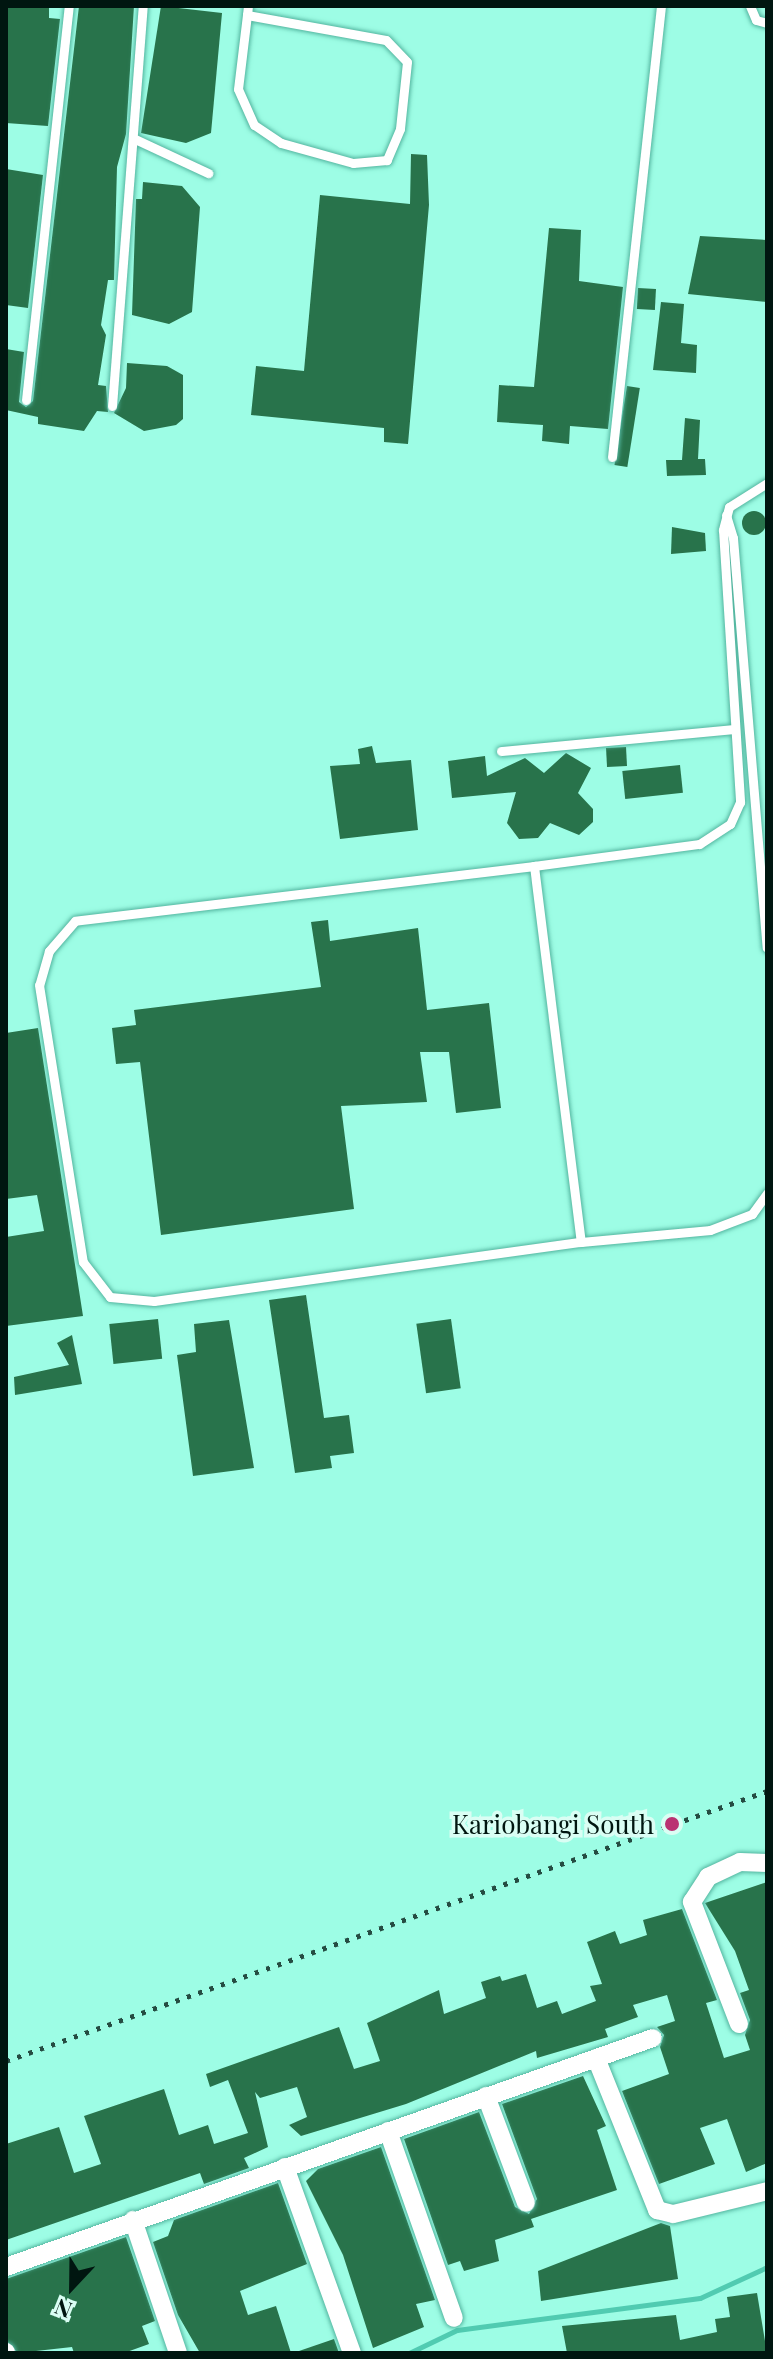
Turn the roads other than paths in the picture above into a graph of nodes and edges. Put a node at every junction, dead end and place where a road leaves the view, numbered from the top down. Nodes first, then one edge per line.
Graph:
1 (69, 6) edge
2 (143, 6) edge
3 (661, 6) edge
4 (750, 6) edge
5 (248, 10) edge
6 (767, 23) edge
7 (135, 139) junction
8 (208, 173) dead end
9 (26, 400) dead end
10 (112, 406) dead end
11 (612, 457) dead end
12 (767, 483) edge
13 (726, 515) junction
14 (735, 729) junction
15 (501, 751) dead end
16 (534, 866) junction
17 (767, 948) edge
18 (767, 1193) edge
19 (581, 1242) junction
20 (767, 1863) edge
21 (739, 2024) dead end
22 (653, 2038) dead end
23 (596, 2058) junction
24 (486, 2096) junction
25 (388, 2131) junction
26 (285, 2167) junction
27 (767, 2191) edge
28 (526, 2203) dead end
29 (133, 2220) junction
30 (6, 2267) edge
31 (454, 2318) dead end
32 (178, 2353) edge
33 (352, 2353) edge

1 - 9 lane
2 - 7 lane
3 - 11 lane
4 - 6 lane
5 - 5 lane
7 - 8 lane
7 - 10 lane
12 - 13 lane
13 - 14 lane
13 - 17 lane
14 - 15 lane
14 - 16 lane
16 - 19 lane
16 - 19 lane
18 - 19 lane
20 - 21 street
22 - 23 street
23 - 24 street
23 - 27 street
24 - 25 street
24 - 28 street
25 - 26 street
25 - 31 street
26 - 29 street
26 - 33 street
29 - 30 street
29 - 32 street

